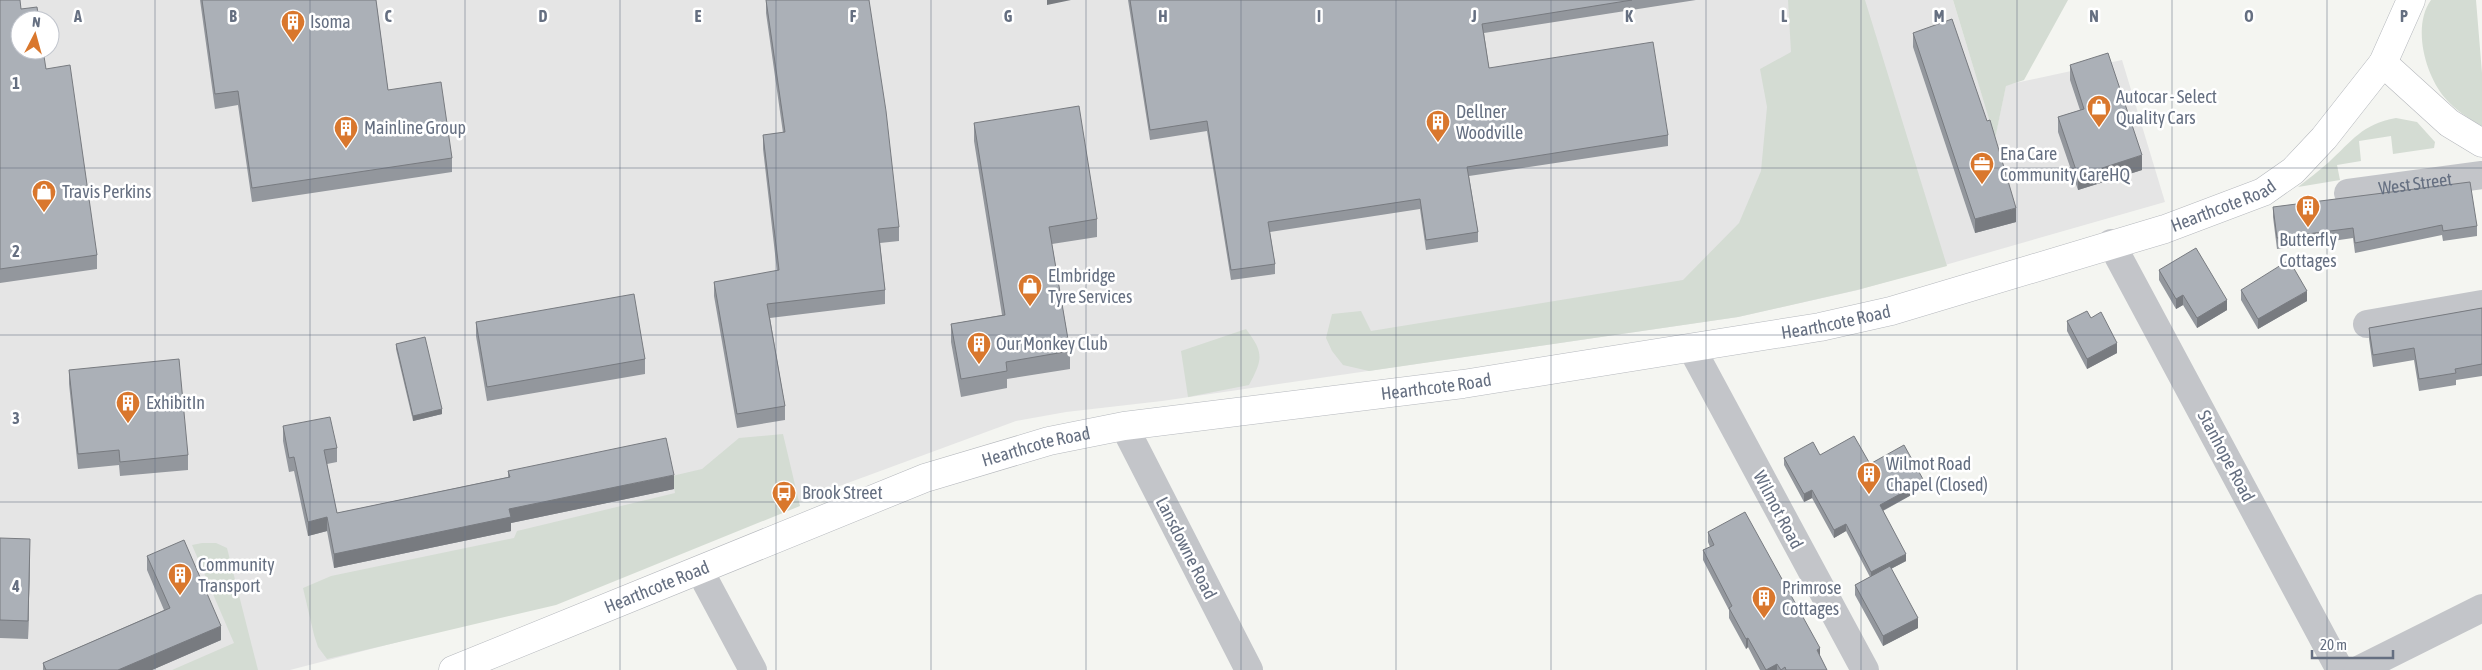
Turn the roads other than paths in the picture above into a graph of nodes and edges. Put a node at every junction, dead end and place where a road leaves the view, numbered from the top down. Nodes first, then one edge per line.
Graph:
1 (2411, 0) edge
2 (2383, 63) junction
3 (2480, 143) edge
4 (2482, 170) edge
5 (2482, 175) edge
6 (2348, 193) dead end
7 (2111, 243) junction
8 (2482, 304) edge
9 (2367, 324) dead end
10 (1692, 349) junction
11 (1124, 426) junction
12 (700, 571) junction
13 (2482, 608) edge
14 (484, 665) edge
15 (453, 670) edge
16 (753, 670) edge
17 (1249, 670) edge
18 (1865, 670) edge
19 (2340, 670) edge
20 (2358, 670) edge

1 - 2 street, Hearthcote Road
2 - 3 street
2 - 7 street, Hearthcote Road
3 - 4 street
5 - 6 street, West Street
7 - 10 street, Hearthcote Road
7 - 19 street, Stanhope Road
8 - 9 street
10 - 11 street, Hearthcote Road
10 - 18 street, Wilmot Road
11 - 12 street, Hearthcote Road
11 - 17 street, Lansdowne Road
12 - 14 street, Hearthcote Road
12 - 16 street
13 - 20 street
14 - 15 street, Hearthcote Road

